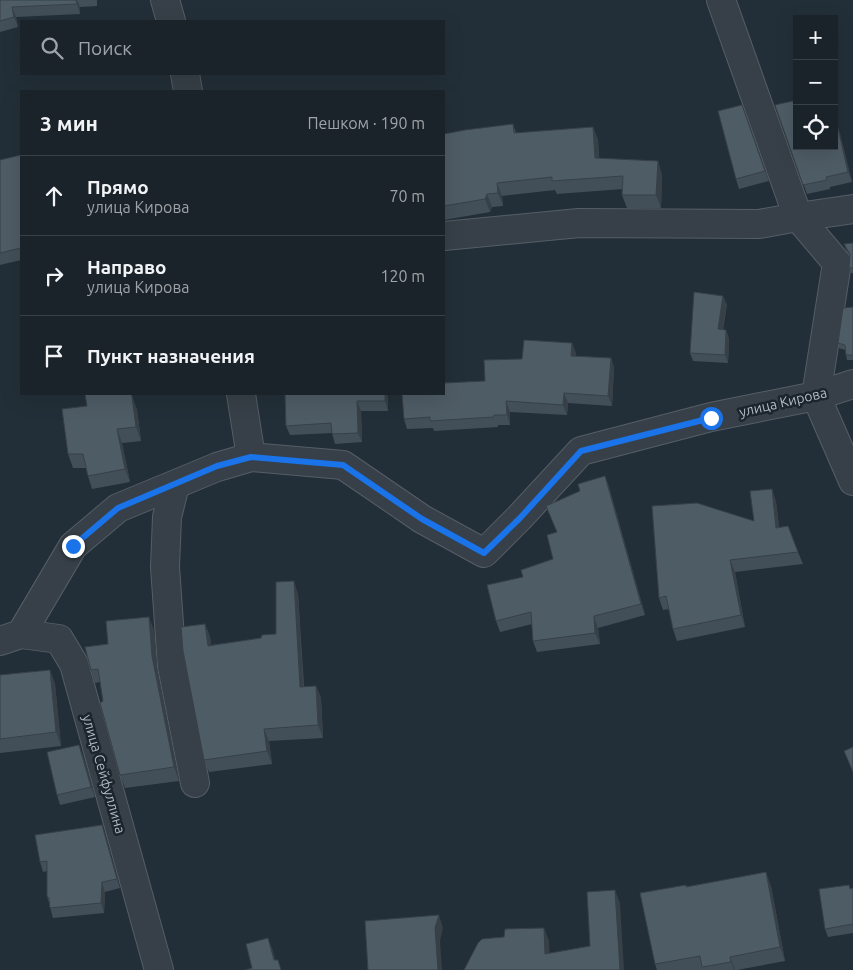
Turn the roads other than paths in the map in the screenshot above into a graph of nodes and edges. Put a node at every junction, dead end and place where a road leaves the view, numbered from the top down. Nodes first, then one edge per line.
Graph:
1 (165, 0) edge
2 (721, 0) edge
3 (171, 20) edge
4 (185, 75) edge
5 (188, 90) edge
6 (853, 209) edge
7 (798, 217) junction
8 (445, 236) edge
9 (853, 384) edge
10 (241, 395) edge
11 (816, 396) junction
12 (251, 457) junction
13 (853, 480) edge
14 (175, 485) junction
15 (10, 637) edge
16 (195, 783) dead end
17 (159, 970) edge

1 - 3 street
2 - 7 street
4 - 5 street
6 - 7 street
7 - 8 street
7 - 11 street
9 - 11 street, улица Кирова
10 - 12 street
11 - 12 street, улица Кирова
11 - 13 street
12 - 14 street, улица Кирова
14 - 15 street, улица Кирова
14 - 16 street
15 - 17 street, улица Сейфуллина

